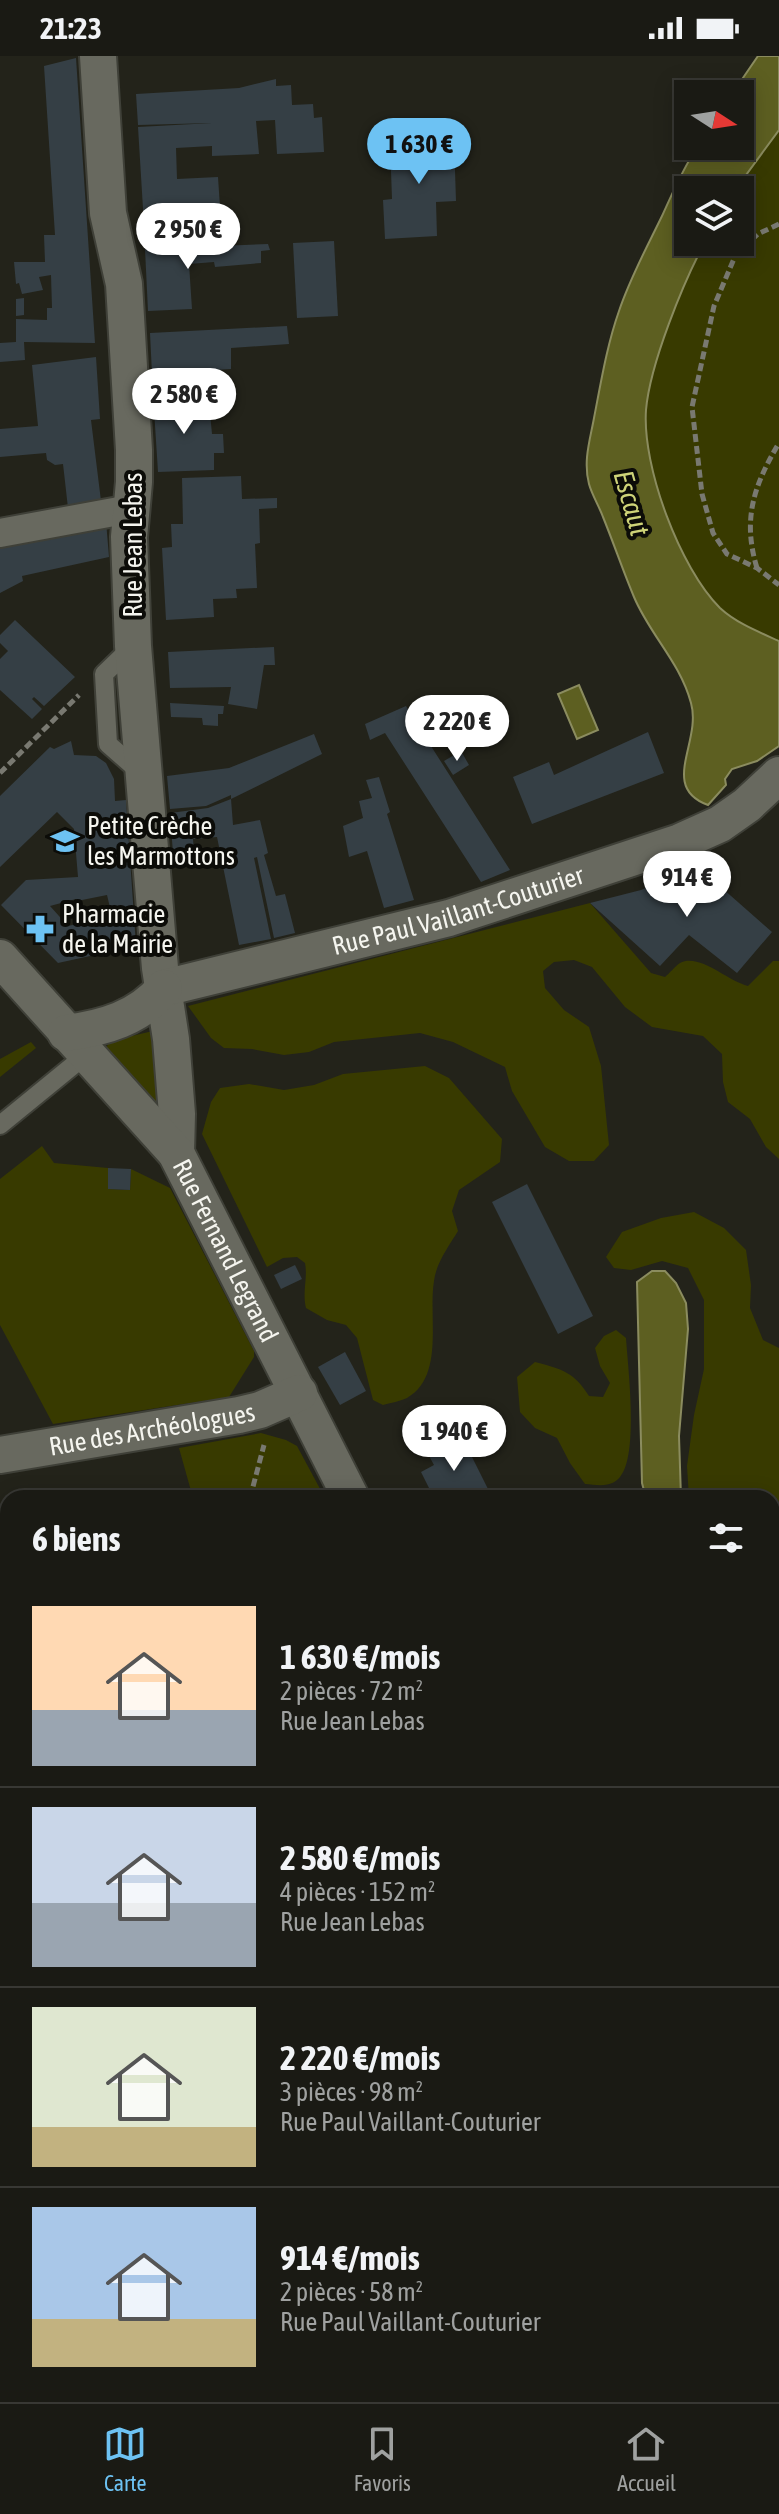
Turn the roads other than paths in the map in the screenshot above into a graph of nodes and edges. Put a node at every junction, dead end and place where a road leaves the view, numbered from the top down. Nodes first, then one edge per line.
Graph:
1 (98, 56) edge
2 (130, 509) junction
3 (0, 533) edge
4 (779, 775) edge
5 (0, 958) edge
6 (164, 988) junction
7 (76, 1044) junction
8 (0, 1125) edge
9 (176, 1153) junction
10 (299, 1393) junction
11 (0, 1455) edge
12 (347, 1490) edge

1 - 2 street, Rue Jean Lebas
2 - 3 street
2 - 6 street, Rue Jean Lebas
4 - 6 street, Rue Paul Vaillant-Couturier
5 - 7 street
6 - 7 street
6 - 9 street, Rue Fernand Legrand
7 - 8 lane
7 - 9 street
9 - 10 street, Rue Fernand Legrand
10 - 11 street, Rue des Archéologues
10 - 12 street, Rue Fernand Legrand

